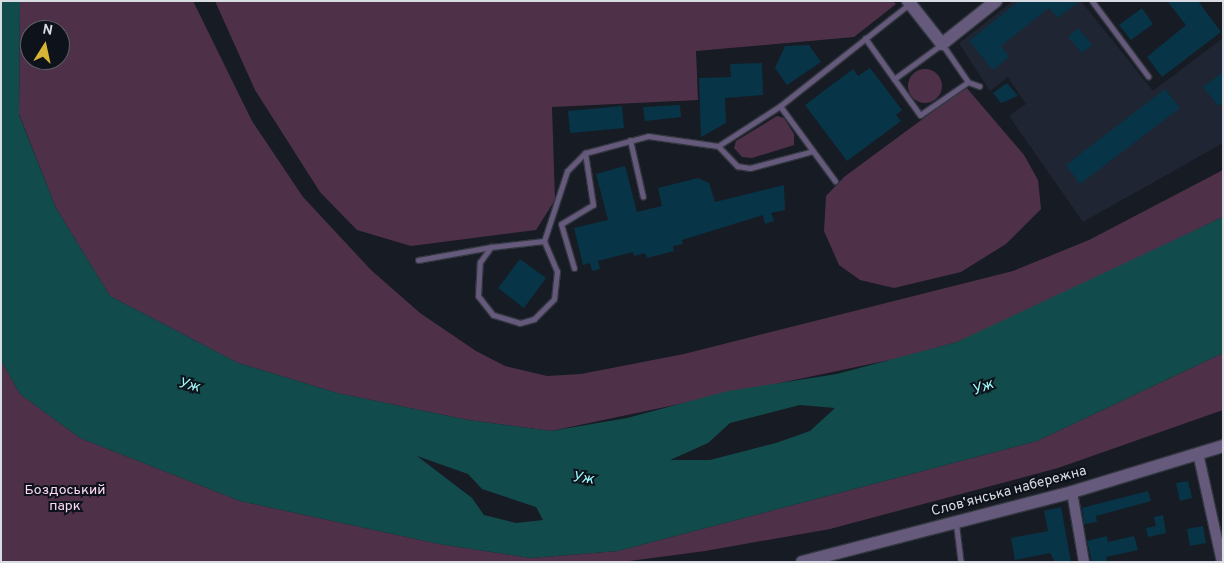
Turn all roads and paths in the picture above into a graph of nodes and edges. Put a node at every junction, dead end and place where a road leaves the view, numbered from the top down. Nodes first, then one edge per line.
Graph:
1 (996, 1) edge
2 (1092, 1) edge
3 (909, 2) edge
4 (865, 38) junction
5 (942, 44) junction
6 (1148, 76) dead end
7 (894, 79) junction
8 (968, 82) junction
9 (979, 86) dead end
10 (780, 106) junction
11 (630, 140) junction
12 (718, 146) junction
13 (813, 151) junction
14 (585, 153) junction
15 (835, 181) dead end
16 (643, 197) dead end
17 (544, 241) junction
18 (491, 247) junction
19 (418, 260) dead end
20 (574, 268) dead end
21 (1223, 446) edge
22 (1198, 453) junction
23 (1072, 492) junction
24 (956, 523) junction
25 (802, 562) edge
26 (961, 562) edge
27 (1084, 562) edge
28 (1222, 562) edge

1 - 5 street
2 - 6 lane
3 - 4 lane
3 - 5 street
4 - 7 lane
4 - 10 lane
5 - 7 lane
5 - 8 lane
7 - 8 lane
8 - 9 lane
10 - 12 lane
10 - 13 lane
11 - 12 lane
11 - 14 lane
11 - 16 lane
12 - 13 lane
13 - 15 lane
14 - 17 lane
14 - 20 lane
17 - 18 lane
17 - 18 lane
18 - 19 lane
21 - 22 street, Словʼянська набережна
22 - 23 street, Словʼянська набережна
22 - 28 street
23 - 24 street, Словʼянська набережна
23 - 27 street
24 - 25 street, Словʼянська набережна
24 - 26 lane

